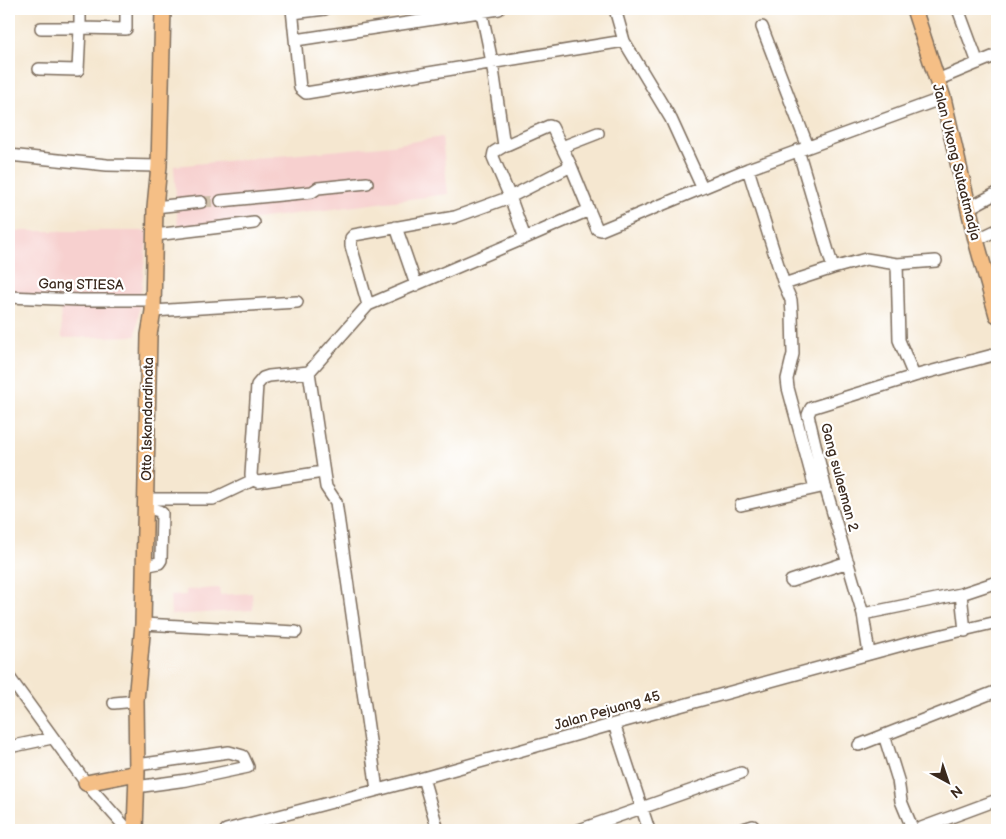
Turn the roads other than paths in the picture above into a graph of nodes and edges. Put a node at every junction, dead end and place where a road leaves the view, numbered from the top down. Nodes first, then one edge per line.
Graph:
1 (80, 9) edge
2 (126, 9) edge
3 (163, 9) edge
4 (325, 9) edge
5 (498, 9) edge
6 (614, 9) edge
7 (914, 9) edge
8 (958, 9) edge
9 (482, 10) edge
10 (292, 11) edge
11 (762, 27) dead end
12 (41, 28) dead end
13 (80, 28) junction
14 (296, 40) junction
15 (624, 41) junction
16 (997, 55) edge
17 (492, 62) junction
18 (978, 63) junction
19 (39, 69) dead end
20 (937, 80) junction
21 (943, 98) junction
22 (598, 133) dead end
23 (504, 146) junction
24 (562, 147) junction
25 (803, 149) junction
26 (9, 155) edge
27 (159, 166) junction
28 (571, 166) junction
29 (748, 168) junction
30 (367, 183) dead end
31 (702, 187) junction
32 (997, 193) edge
33 (510, 197) junction
34 (221, 201) tunnel mouth
35 (201, 202) tunnel mouth
36 (155, 207) junction
37 (969, 208) junction
38 (589, 210) junction
39 (254, 223) dead end
40 (396, 227) junction
41 (997, 230) edge
42 (154, 235) junction
43 (526, 238) junction
44 (976, 240) junction
45 (936, 261) dead end
46 (898, 264) junction
47 (833, 268) junction
48 (784, 284) junction
49 (416, 285) junction
50 (9, 297) edge
51 (297, 302) dead end
52 (368, 305) junction
53 (153, 306) junction
54 (997, 315) edge
55 (997, 354) edge
56 (309, 372) junction
57 (914, 376) junction
58 (323, 472) junction
59 (253, 480) junction
60 (820, 487) junction
61 (145, 503) junction
62 (741, 505) dead end
63 (848, 562) junction
64 (791, 581) dead end
65 (997, 582) edge
66 (961, 594) junction
67 (863, 614) junction
68 (997, 622) edge
69 (143, 624) junction
70 (965, 631) junction
71 (296, 632) dead end
72 (869, 654) junction
73 (9, 677) edge
74 (997, 691) edge
75 (136, 701) junction
76 (114, 703) dead end
77 (614, 724) junction
78 (884, 735) junction
79 (52, 738) junction
80 (859, 745) dead end
81 (9, 747) edge
82 (741, 773) dead end
83 (137, 775) junction
84 (423, 778) junction
85 (86, 783) junction
86 (377, 790) junction
87 (997, 800) edge
88 (642, 808) junction
89 (753, 826) dead end
90 (233, 829) edge
91 (128, 830) edge
92 (135, 830) edge
93 (438, 830) edge
94 (579, 830) edge
95 (649, 830) edge
96 (740, 830) edge
97 (914, 830) edge

1 - 13 street
2 - 13 street
3 - 27 main road, Otto Iskandardinata
4 - 10 street
5 - 9 street
6 - 15 street
7 - 20 main road, Jalan Ukong Sutaatmadja
8 - 18 street
9 - 14 street
9 - 17 street
10 - 14 street
11 - 25 street
12 - 13 street
13 - 19 street
14 - 17 street
15 - 17 street
15 - 31 street
16 - 18 street
17 - 23 street
18 - 20 street
20 - 21 main road, Jalan Ukong Sutaatmadja
21 - 25 street
21 - 37 main road, Jalan Ukong Sutaatmadja
22 - 24 street
23 - 24 street
23 - 33 street
24 - 28 street
25 - 29 street
25 - 47 street
26 - 27 street
27 - 36 main road, Otto Iskandardinata
28 - 33 street
28 - 38 street
29 - 31 street
29 - 48 street
30 - 34 street
31 - 38 street
32 - 37 street
33 - 40 street
33 - 43 street
35 - 36 street
36 - 42 main road, Otto Iskandardinata
37 - 44 main road, Jalan Ukong Sutaatmadja
38 - 43 street
39 - 42 street
40 - 49 street
40 - 52 street
41 - 44 street
42 - 53 main road, Otto Iskandardinata
43 - 49 street
44 - 54 main road, Jalan Ukong Sutaatmadja
45 - 46 street
46 - 47 street
46 - 57 street
47 - 48 street
48 - 60 street
49 - 52 street
50 - 53 street, Gang STIESA
51 - 53 street, Gang STIESA
52 - 56 street
53 - 61 main road, Otto Iskandardinata
55 - 57 street, Gang sulaeman 2
56 - 58 street
56 - 59 street
57 - 60 street, Gang sulaeman 2
58 - 59 street
58 - 86 street
59 - 61 street
60 - 62 street
60 - 63 street, Gang sulaeman 2
61 - 69 main road, Otto Iskandardinata
63 - 64 street
63 - 67 street, Gang sulaeman 2
65 - 66 street
66 - 67 street
66 - 70 street
67 - 72 street, Gang sulaeman 2
68 - 70 street, Jalan Pejuang 45
69 - 71 street
69 - 75 main road, Otto Iskandardinata
70 - 72 street, Jalan Pejuang 45
72 - 77 street, Jalan Pejuang 45
73 - 79 street
74 - 78 street
75 - 76 street
75 - 83 main road, Otto Iskandardinata
77 - 84 street, Jalan Pejuang 45
77 - 88 street
78 - 80 street
78 - 97 street
79 - 81 street
79 - 85 street
82 - 88 street
83 - 83 street
83 - 85 main road
83 - 92 main road, Otto Iskandardinata
84 - 86 street, Jalan Pejuang 45
84 - 93 street
85 - 91 street
86 - 90 street, Jalan Pejuang 45
87 - 97 street
88 - 94 street
88 - 95 street
89 - 96 street

